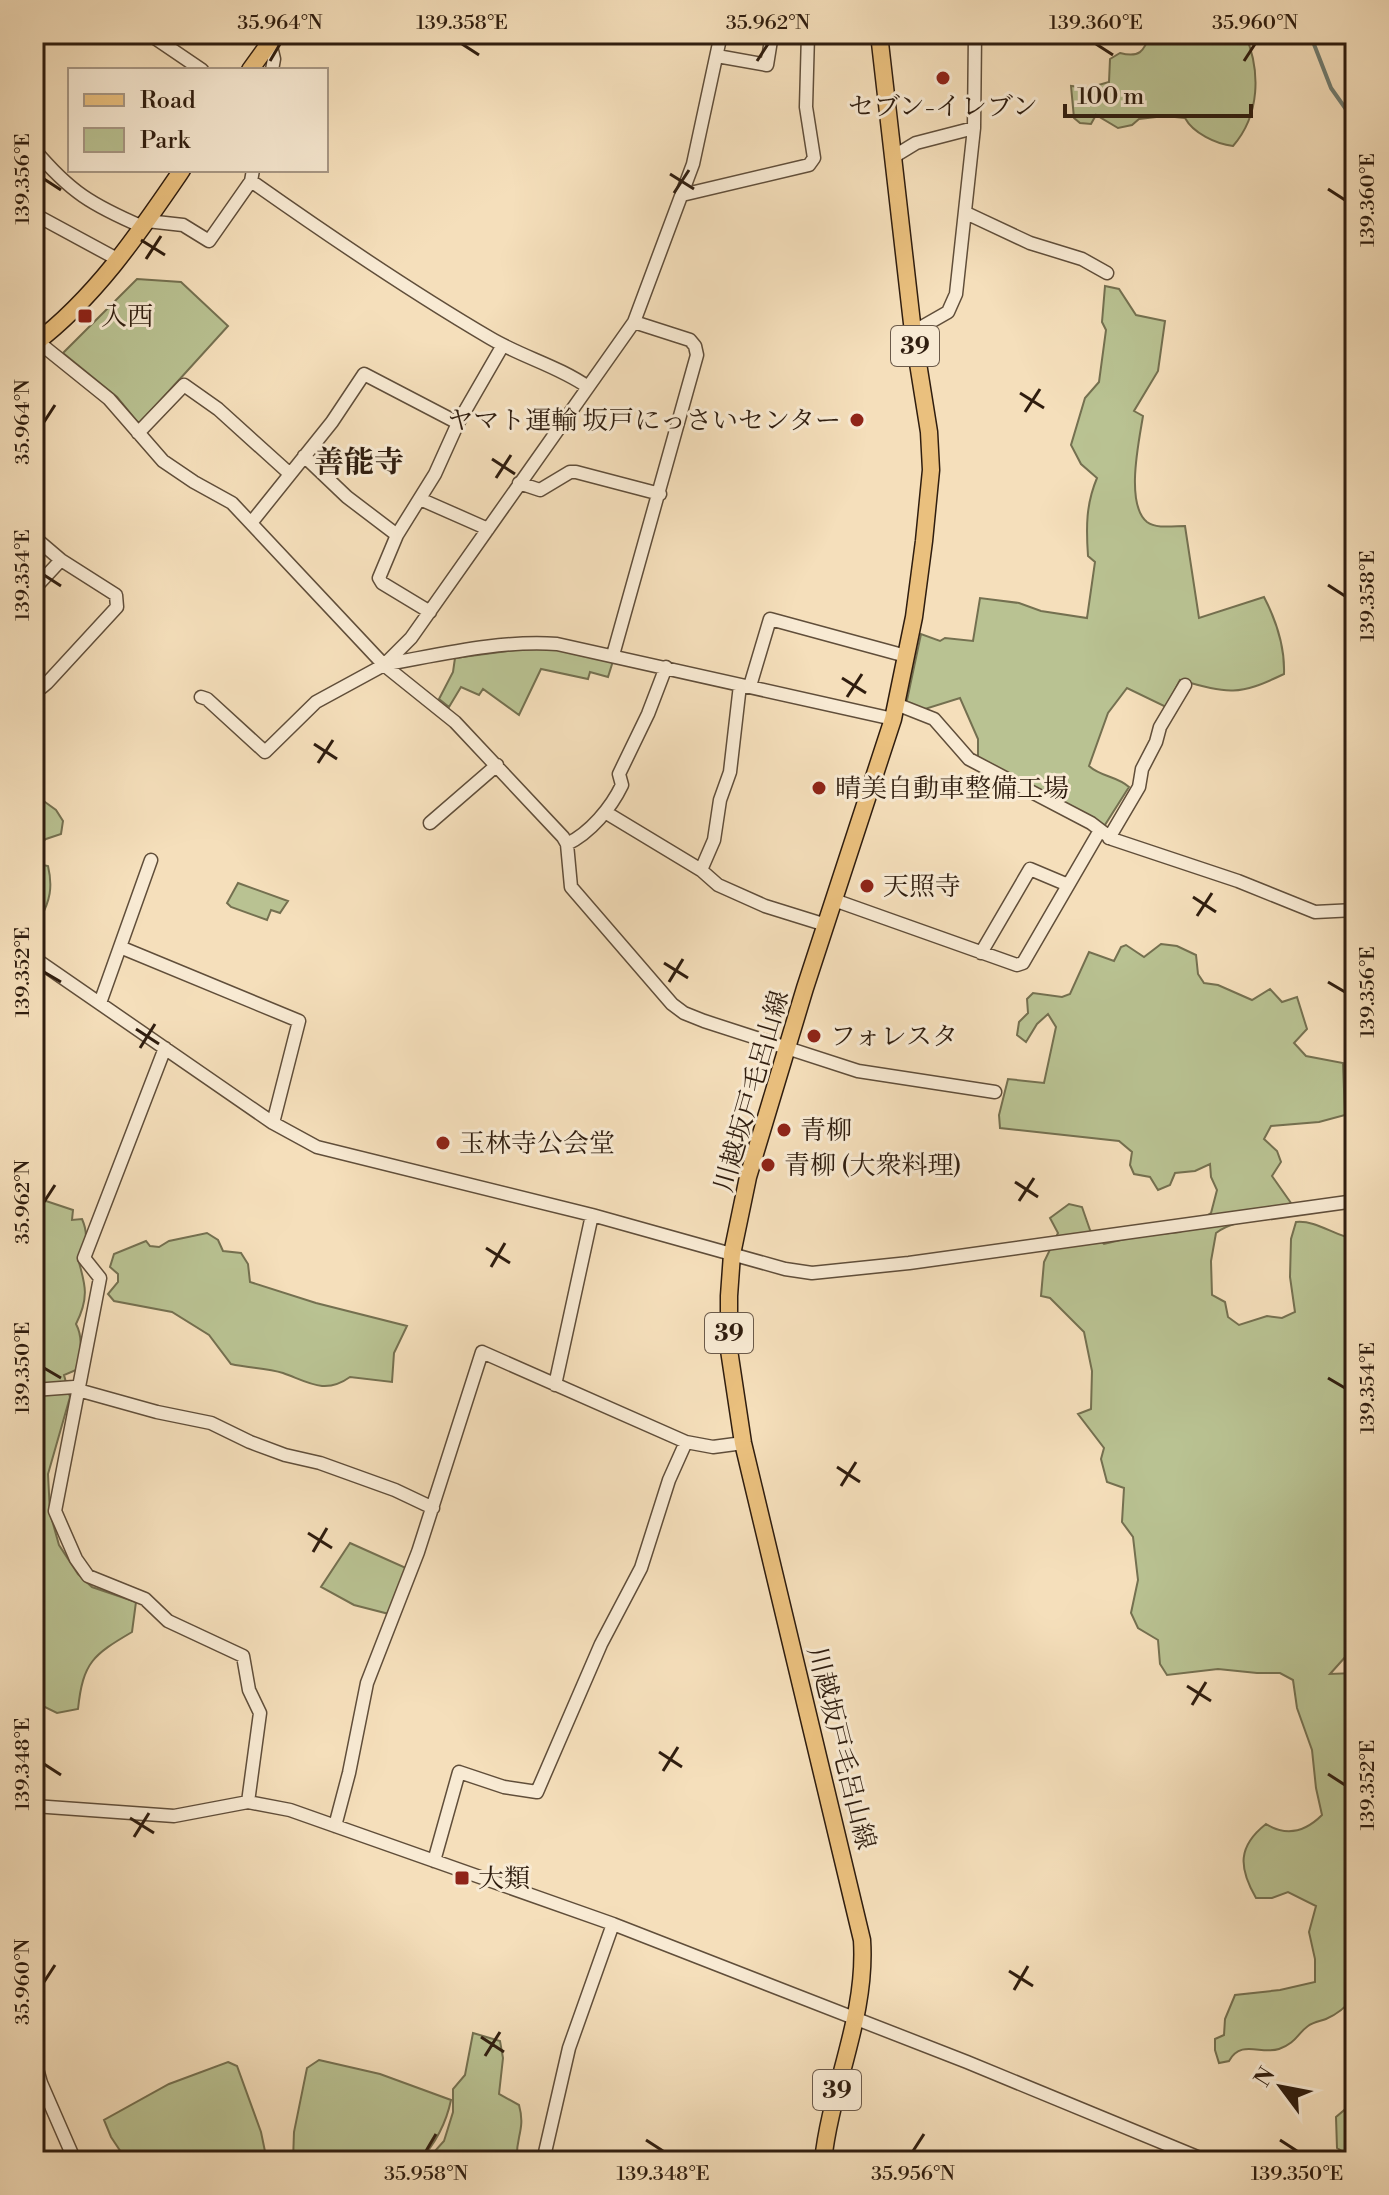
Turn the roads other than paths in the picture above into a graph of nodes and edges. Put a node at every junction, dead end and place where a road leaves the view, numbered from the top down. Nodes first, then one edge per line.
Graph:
1 (149, 34) edge
2 (721, 34) edge
3 (772, 34) edge
4 (808, 34) edge
5 (879, 34) edge
6 (975, 34) edge
7 (273, 38) edge
8 (717, 56) junction
9 (199, 68) edge
10 (251, 68) edge
11 (272, 68) edge
12 (974, 128) junction
13 (34, 149) edge
14 (893, 157) junction
15 (181, 172) edge
16 (252, 175) edge
17 (682, 195) junction
18 (966, 213) junction
19 (34, 214) edge
20 (145, 224) junction
21 (119, 260) junction
22 (1107, 273) dead end
23 (634, 322) junction
24 (913, 332) junction
25 (36, 342) edge
26 (503, 345) junction
27 (588, 387) junction
28 (458, 423) junction
29 (138, 433) junction
30 (304, 456) junction
31 (290, 474) junction
32 (519, 483) junction
33 (660, 494) junction
34 (420, 499) junction
35 (251, 523) junction
36 (488, 529) junction
37 (397, 535) junction
38 (34, 537) edge
39 (61, 560) junction
40 (34, 589) edge
41 (430, 612) junction
42 (613, 655) junction
43 (906, 656) junction
44 (384, 665) junction
45 (666, 667) junction
46 (1185, 685) dead end
47 (745, 686) junction
48 (34, 687) edge
49 (201, 697) dead end
50 (894, 712) junction
51 (497, 765) junction
52 (605, 812) junction
53 (430, 823) dead end
54 (1104, 835) junction
55 (567, 844) junction
56 (151, 860) dead end
57 (701, 870) junction
58 (1068, 885) junction
59 (834, 900) junction
60 (1355, 910) edge
61 (826, 925) junction
62 (120, 947) junction
63 (981, 953) junction
64 (34, 958) edge
65 (100, 1003) junction
66 (165, 1048) junction
67 (786, 1049) junction
68 (995, 1092) dead end
69 (273, 1123) junction
70 (1355, 1201) edge
71 (592, 1215) junction
72 (732, 1254) junction
73 (555, 1385) junction
74 (34, 1390) edge
75 (78, 1390) junction
76 (686, 1442) junction
77 (743, 1443) junction
78 (433, 1508) junction
79 (248, 1802) junction
80 (34, 1806) edge
81 (335, 1826) junction
82 (434, 1861) junction
83 (613, 1924) junction
84 (856, 2020) junction
85 (34, 2058) edge
86 (75, 2161) edge
87 (543, 2161) edge
88 (823, 2161) edge
89 (1207, 2161) edge

1 - 9 street
2 - 8 street
3 - 8 street
4 - 17 street
5 - 14 main road, 川越坂戸毛呂山線 / 39
6 - 12 street
7 - 10 main road
7 - 11 street
8 - 17 street
12 - 14 street
12 - 18 street
13 - 20 street
14 - 24 main road, 川越坂戸毛呂山線 / 39
15 - 20 main road
16 - 20 street
16 - 26 street
17 - 23 street
18 - 22 street
18 - 24 street
19 - 21 street
20 - 21 main road
21 - 25 main road
23 - 27 street
23 - 33 street
24 - 43 main road, 川越坂戸毛呂山線 / 39
25 - 29 street
26 - 27 street
26 - 28 street
27 - 32 street
28 - 30 street
28 - 34 street
29 - 31 street
29 - 35 street
30 - 31 street
30 - 37 street
31 - 35 street
32 - 33 street
32 - 36 street
33 - 42 street
34 - 36 street
34 - 37 street
35 - 44 street
36 - 41 street
37 - 41 street
38 - 39 street
39 - 40 street
39 - 48 street
41 - 44 street
42 - 44 street
42 - 45 street
43 - 47 street
43 - 50 main road, 川越坂戸毛呂山線 / 39
44 - 49 street
44 - 51 street
45 - 47 street
45 - 52 street
46 - 54 street
47 - 50 street
47 - 57 street
50 - 54 street
50 - 59 main road, 川越坂戸毛呂山線 / 39
51 - 53 street
51 - 55 street
52 - 55 street
52 - 57 street
54 - 58 street
54 - 60 street
55 - 67 street
56 - 62 street
57 - 61 street
58 - 63 street
58 - 63 street
59 - 61 main road, 川越坂戸毛呂山線 / 39
59 - 63 street
61 - 67 main road, 川越坂戸毛呂山線 / 39
62 - 65 street
62 - 69 street
64 - 65 street
65 - 66 street
66 - 69 street
66 - 75 street
67 - 68 street
67 - 72 main road, 川越坂戸毛呂山線 / 39
69 - 71 street
70 - 72 street
71 - 72 street
71 - 73 street
72 - 77 main road, 川越坂戸毛呂山線 / 39
73 - 76 street
73 - 78 street
74 - 75 street
75 - 78 street
75 - 79 street
76 - 77 street
76 - 82 street
77 - 84 main road, 川越坂戸毛呂山線 / 39
78 - 81 street
79 - 80 street
79 - 81 street
81 - 82 street
82 - 83 street
83 - 84 street
83 - 87 street
84 - 88 main road, 川越坂戸毛呂山線 / 39
84 - 89 street
85 - 86 street

